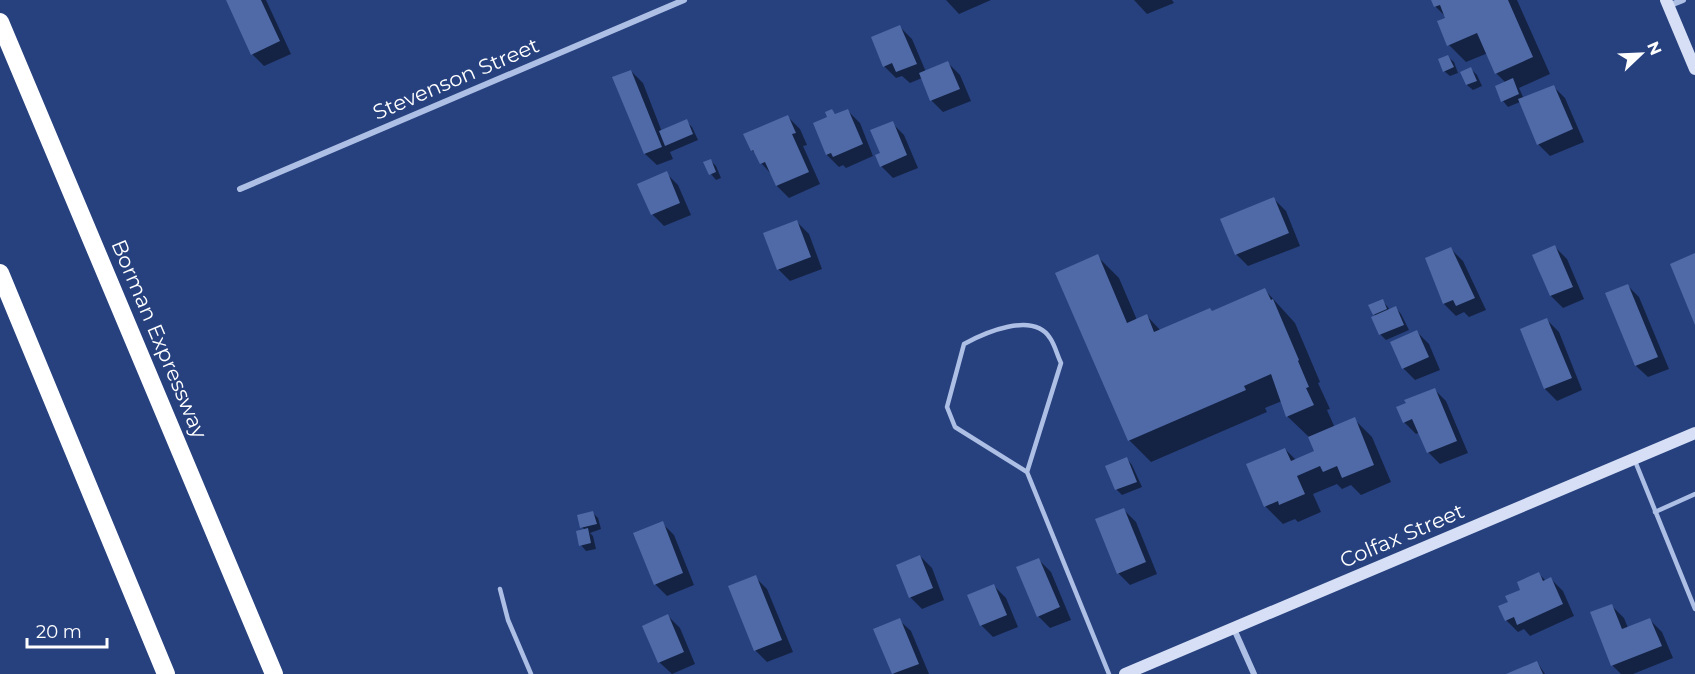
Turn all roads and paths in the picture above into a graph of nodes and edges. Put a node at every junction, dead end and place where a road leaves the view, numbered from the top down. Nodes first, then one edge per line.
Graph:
1 (684, 0) edge
2 (1683, 0) edge
3 (1667, 3) edge
4 (0, 22) edge
5 (1695, 69) edge
6 (240, 189) dead end
7 (0, 273) edge
8 (1695, 433) edge
9 (1634, 459) junction
10 (1027, 472) junction
11 (1695, 494) edge
12 (1655, 512) junction
13 (500, 589) dead end
14 (1695, 609) edge
15 (1234, 629) junction
16 (166, 674) edge
17 (274, 674) edge
18 (531, 674) edge
19 (1109, 674) edge
20 (1125, 674) edge
21 (1254, 674) edge

1 - 6 street, Stevenson Street
2 - 3 street
3 - 5 street
4 - 17 highway, Borman Expressway
7 - 16 highway
8 - 9 street, Colfax Street
9 - 12 lane
9 - 15 street, Colfax Street
10 - 10 lane
10 - 19 lane
11 - 12 lane
12 - 14 lane
13 - 18 lane
15 - 20 street, Colfax Street
15 - 21 street

